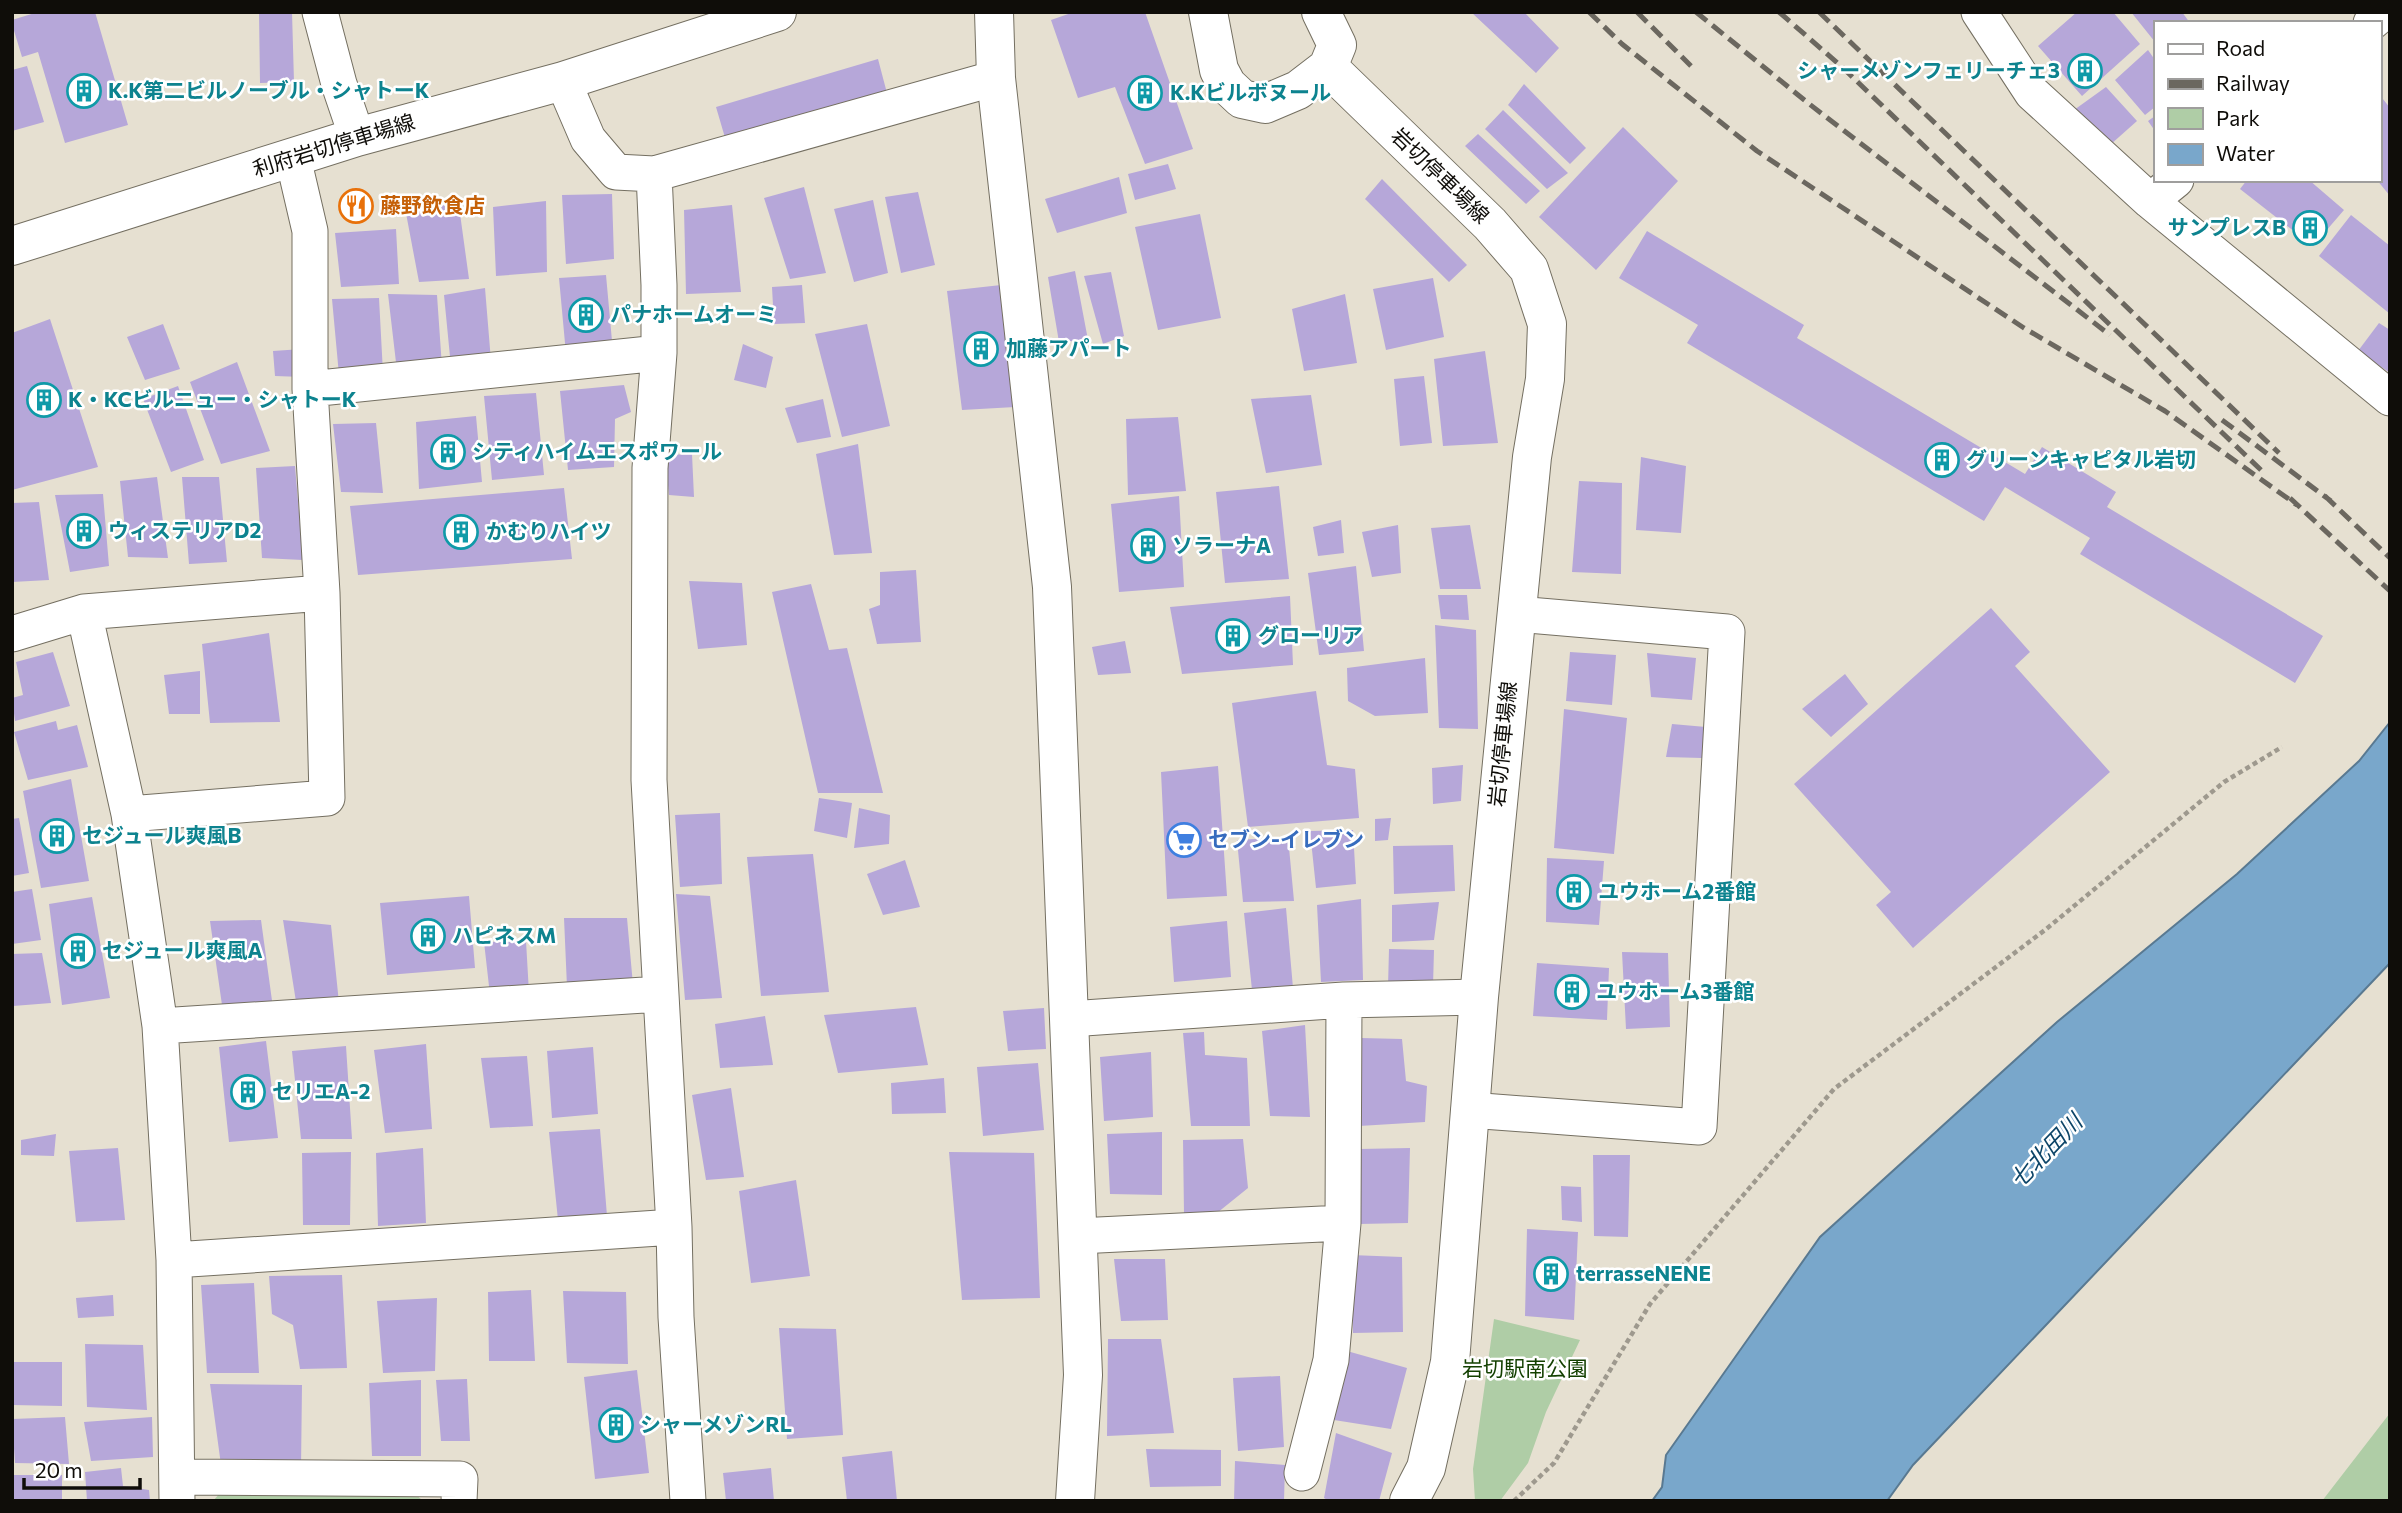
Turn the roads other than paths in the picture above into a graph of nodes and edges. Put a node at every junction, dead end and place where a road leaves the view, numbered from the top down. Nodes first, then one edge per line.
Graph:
1 (320, 12) edge
2 (777, 12) edge
3 (994, 12) edge
4 (1208, 12) edge
5 (1321, 12) edge
6 (1979, 12) edge
7 (1328, 67) junction
8 (996, 78) junction
9 (563, 81) junction
10 (357, 137) junction
11 (293, 158) junction
12 (654, 174) junction
13 (2163, 191) edge
14 (12, 246) edge
15 (659, 353) junction
16 (310, 389) junction
17 (2390, 398) edge
18 (323, 593) junction
19 (84, 611) junction
20 (1516, 614) junction
21 (12, 634) edge
22 (129, 814) junction
23 (660, 993) junction
24 (1479, 997) junction
25 (1344, 1000) junction
26 (1070, 1019) junction
27 (160, 1026) junction
28 (1469, 1110) junction
29 (1343, 1223) junction
30 (674, 1227) junction
31 (1078, 1236) junction
32 (173, 1260) junction
33 (1302, 1473) dead end
34 (177, 1489) edge
35 (459, 1501) edge
36 (688, 1501) edge
37 (1075, 1501) edge
38 (1409, 1501) edge

1 - 10 street
2 - 9 main road, 利府岩切停車場線
3 - 8 main road
4 - 7 main road
5 - 7 main road
6 - 13 street
7 - 20 main road, 岩切停車場線
8 - 12 street
8 - 26 main road
9 - 10 main road, 利府岩切停車場線
9 - 12 street
10 - 11 main road, 利府岩切停車場線
11 - 14 main road, 利府岩切停車場線
11 - 16 street
12 - 15 street
13 - 17 street
15 - 16 street
15 - 23 street
16 - 18 street
18 - 19 street
18 - 22 street
19 - 21 street
19 - 22 street
20 - 24 main road, 岩切停車場線
20 - 28 street
22 - 27 street
23 - 27 street
23 - 30 street
24 - 25 street
24 - 28 main road, 岩切停車場線
25 - 26 street
25 - 29 street
26 - 31 main road
27 - 32 street
28 - 38 main road, 岩切停車場線
29 - 31 street
29 - 33 street
30 - 32 street
30 - 36 street
31 - 37 main road
32 - 34 street
34 - 35 street

